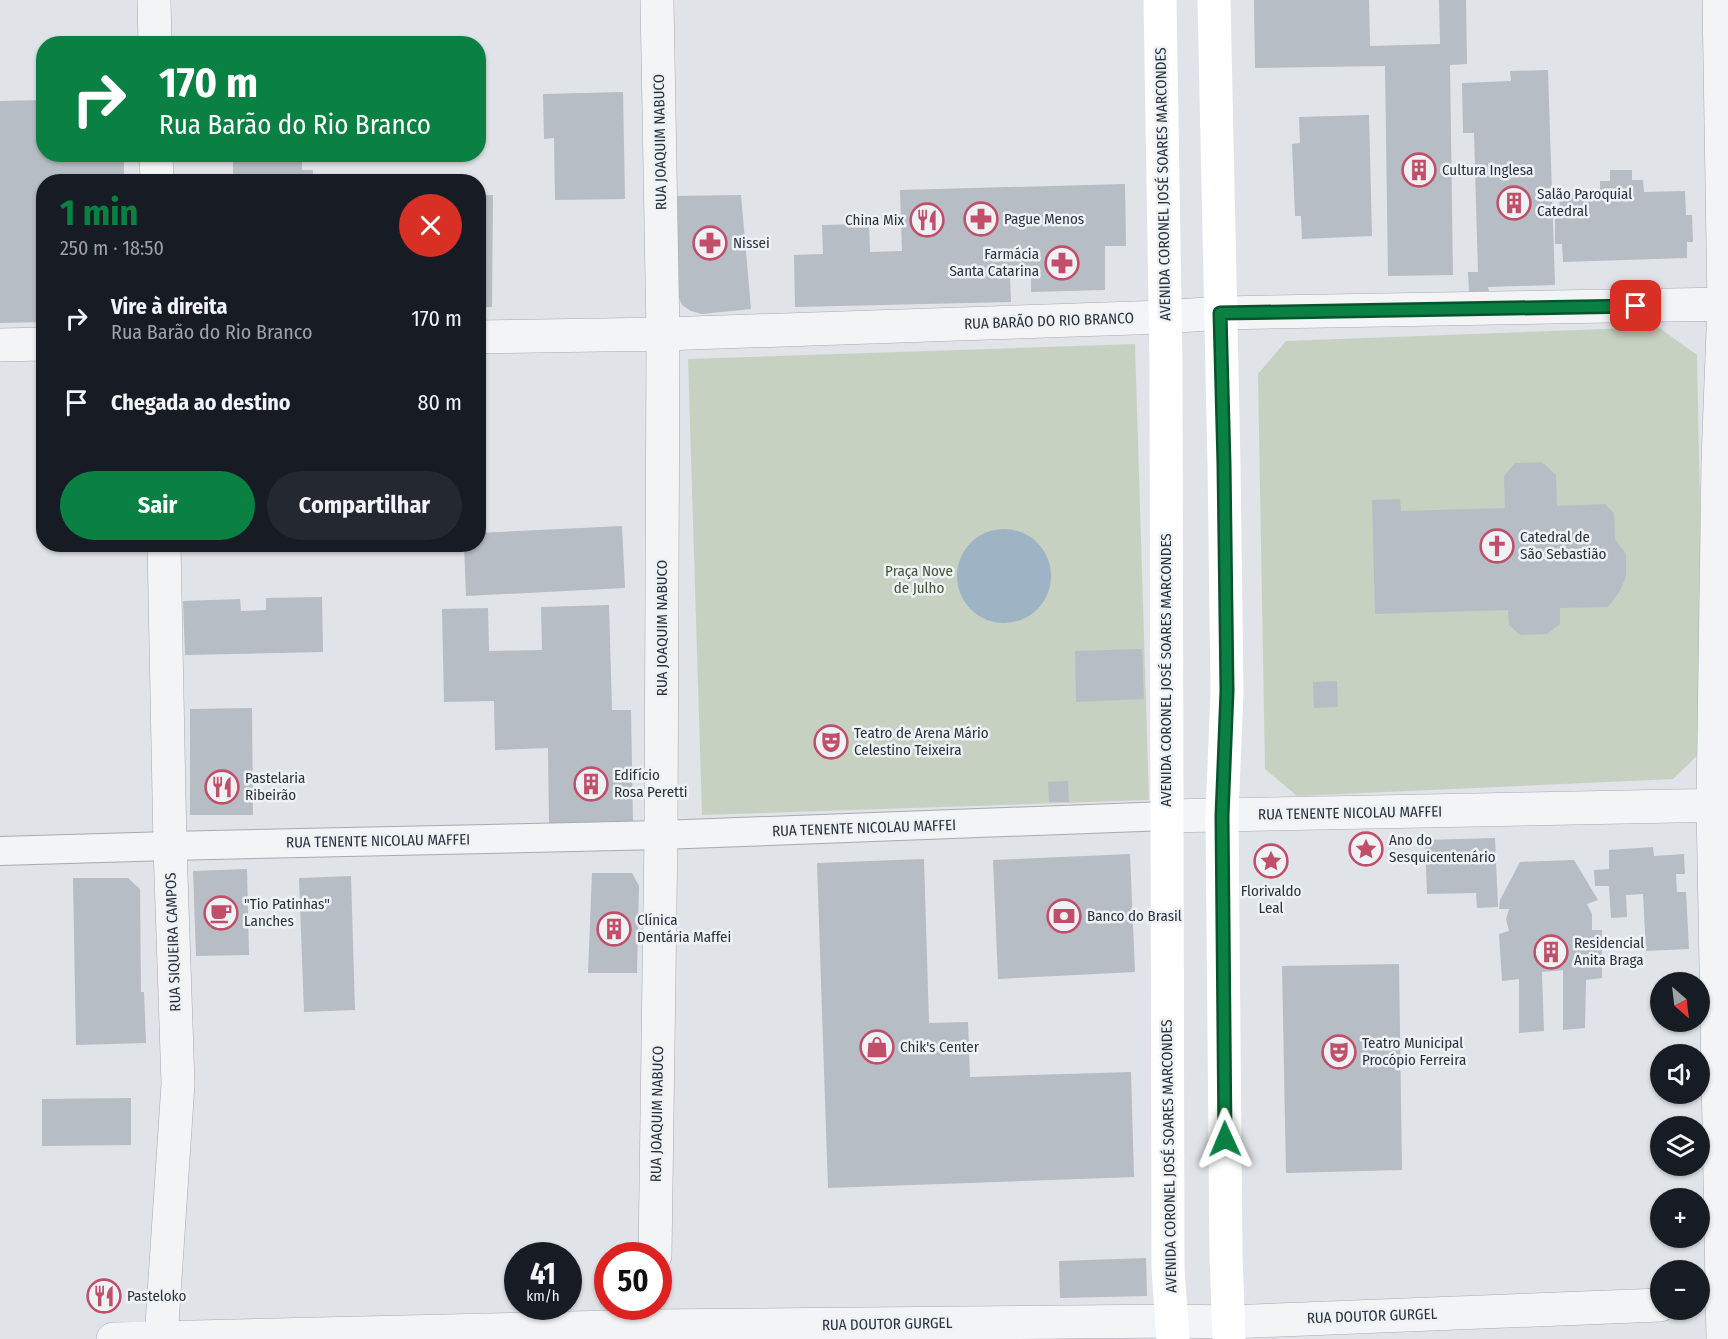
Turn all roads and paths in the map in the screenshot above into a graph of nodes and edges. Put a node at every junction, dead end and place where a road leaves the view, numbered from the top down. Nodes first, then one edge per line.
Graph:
1 (154, 0) edge
2 (657, 0) edge
3 (1160, 0) edge
4 (1214, 0) edge
5 (1719, 0) edge
6 (155, 36) edge
7 (1726, 304) edge
8 (1220, 313) junction
9 (1165, 317) junction
10 (663, 334) junction
11 (486, 337) edge
12 (36, 344) edge
13 (0, 345) edge
14 (164, 552) edge
15 (1720, 805) edge
16 (1167, 816) junction
17 (1222, 816) junction
18 (661, 835) junction
19 (170, 846) junction
20 (0, 851) edge
21 (655, 1242) edge
22 (1717, 1303) edge
23 (1650, 1306) edge
24 (654, 1324) edge
25 (1173, 1330) edge
26 (1229, 1330) edge
27 (161, 1338) edge
28 (112, 1339) edge
29 (1723, 1339) edge

1 - 6 street
2 - 10 street, RUA JOAQUIM NABUCO
3 - 9 main road, AVENIDA CORONEL JOSÉ SOARES MARCONDES
4 - 8 main road
5 - 7 street
7 - 8 street, RUA BARÃO DO RIO BRANCO
7 - 15 street
8 - 9 street, RUA BARÃO DO RIO BRANCO
8 - 17 main road
9 - 10 street, RUA BARÃO DO RIO BRANCO
9 - 16 main road, AVENIDA CORONEL JOSÉ SOARES MARCONDES
10 - 11 street, RUA BARÃO DO RIO BRANCO
10 - 18 street, RUA JOAQUIM NABUCO
12 - 13 street
14 - 19 street, RUA SIQUEIRA CAMPOS
15 - 17 street, RUA TENENTE NICOLAU MAFFEI
15 - 22 street
16 - 17 street, RUA TENENTE NICOLAU MAFFEI
16 - 18 street, RUA TENENTE NICOLAU MAFFEI
16 - 25 main road, AVENIDA CORONEL JOSÉ SOARES MARCONDES
17 - 26 main road
18 - 19 street, RUA TENENTE NICOLAU MAFFEI
18 - 21 street, RUA JOAQUIM NABUCO
19 - 20 street, RUA TENENTE NICOLAU MAFFEI
19 - 27 street, RUA SIQUEIRA CAMPOS
22 - 29 street
23 - 26 street, RUA DOUTOR GURGEL
24 - 25 street, RUA DOUTOR GURGEL
24 - 27 street, RUA DOUTOR GURGEL
25 - 26 street, RUA DOUTOR GURGEL
27 - 28 street, RUA DOUTOR GURGEL

